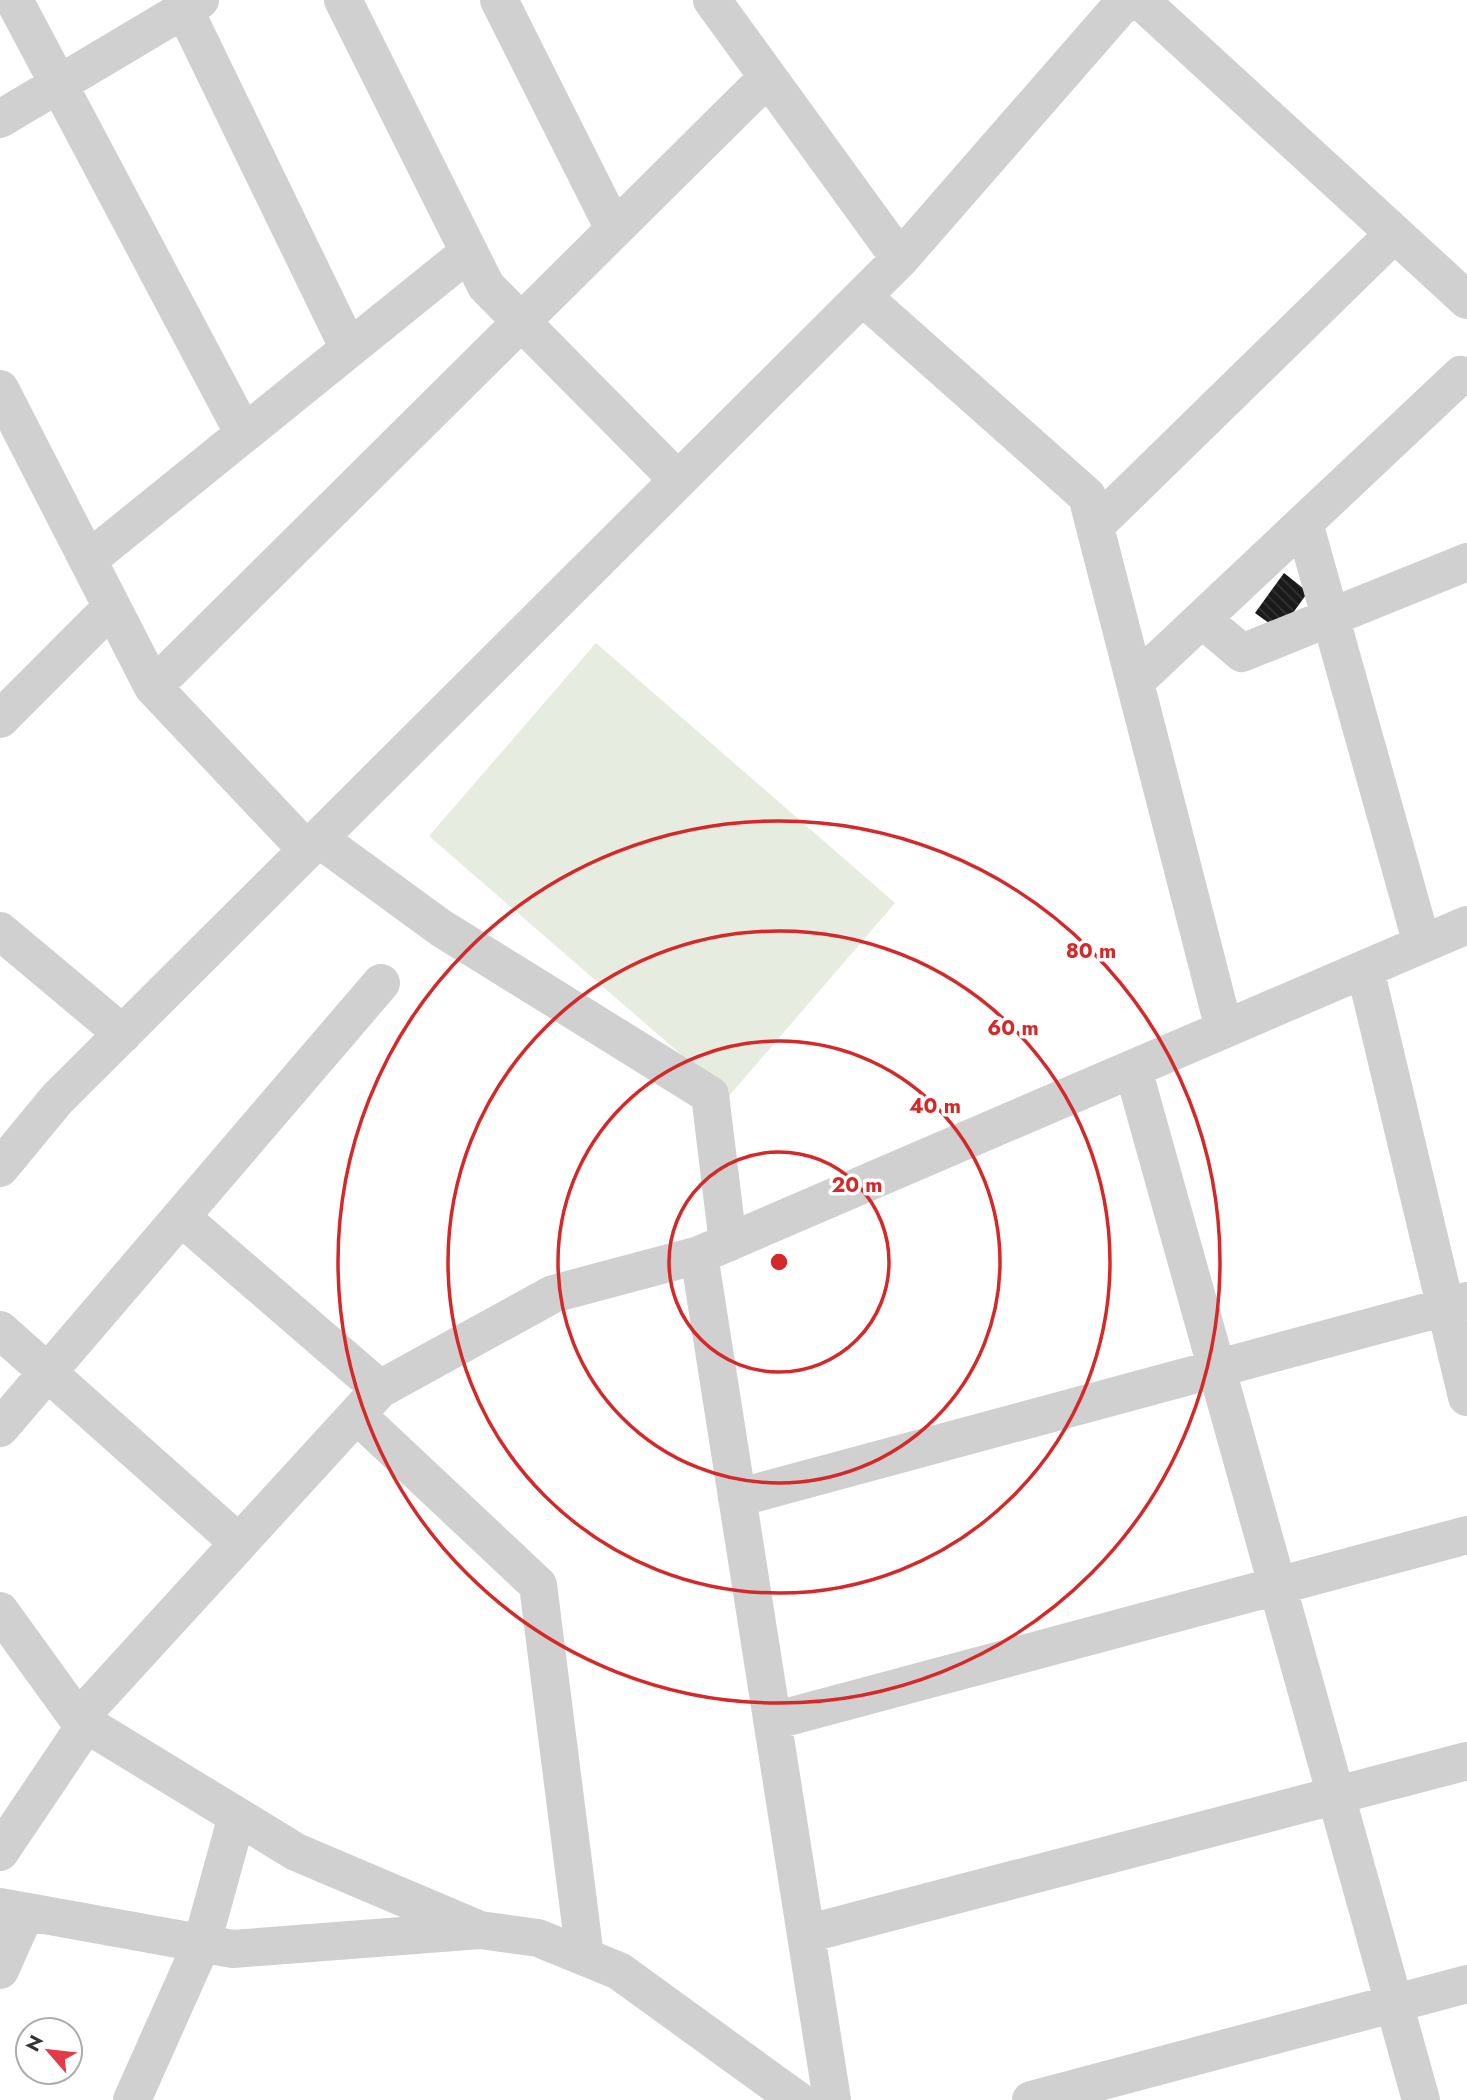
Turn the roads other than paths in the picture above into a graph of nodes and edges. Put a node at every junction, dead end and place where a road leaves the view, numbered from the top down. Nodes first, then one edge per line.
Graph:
1 (14, 0) edge
2 (343, 0) edge
3 (499, 0) edge
4 (712, 0) edge
5 (1126, 0) edge
6 (1140, 0) edge
7 (192, 5) edge
8 (768, 77) junction
9 (58, 84) junction
10 (0, 118) edge
11 (614, 229) junction
12 (1394, 233) junction
13 (469, 253) junction
14 (900, 259) junction
15 (863, 297) junction
16 (1467, 300) edge
17 (521, 322) junction
18 (349, 349) junction
19 (1467, 377) edge
20 (0, 389) edge
21 (244, 434) junction
22 (678, 481) junction
23 (1304, 523) junction
24 (1095, 526) junction
25 (88, 559) junction
26 (1467, 562) edge
27 (112, 607) junction
28 (1330, 617) junction
29 (1202, 618) junction
30 (1135, 682) junction
31 (153, 687) junction
32 (0, 719) edge
33 (313, 844) junction
34 (1467, 925) edge
35 (0, 931) edge
36 (1422, 944) junction
37 (1364, 969) junction
38 (381, 983) dead end
39 (1224, 1029) junction
40 (123, 1034) junction
41 (1133, 1069) junction
42 (0, 1167) edge
43 (181, 1217) junction
44 (713, 1249) junction
45 (1456, 1304) edge
46 (0, 1330) edge
47 (1217, 1369) junction
48 (48, 1372) junction
49 (1467, 1397) edge
50 (369, 1402) junction
51 (0, 1428) edge
52 (737, 1499) junction
53 (1467, 1535) edge
54 (239, 1543) junction
55 (1277, 1586) junction
56 (0, 1611) edge
57 (82, 1721) junction
58 (773, 1721) junction
59 (1467, 1761) edge
60 (1336, 1795) junction
61 (237, 1816) junction
62 (0, 1852) edge
63 (13, 1910) edge
64 (480, 1930) junction
65 (806, 1934) junction
66 (202, 1943) junction
67 (585, 1957) junction
68 (0, 1970) edge
69 (1467, 1984) edge
70 (1394, 2004) junction
71 (132, 2100) edge
72 (797, 2100) edge
73 (832, 2100) edge
74 (1031, 2100) edge
75 (1421, 2100) edge

1 - 9 street
2 - 13 street
3 - 11 street
4 - 8 street
5 - 14 street
6 - 12 street
7 - 9 street
7 - 18 street
8 - 11 street
8 - 14 street
9 - 10 street
9 - 21 street
11 - 17 street
12 - 16 street
12 - 24 street
13 - 17 street
13 - 18 street
14 - 15 street
15 - 22 street
15 - 24 street
17 - 22 street
17 - 31 street
18 - 21 street
19 - 23 street
20 - 25 street
21 - 25 street
22 - 33 street
23 - 28 street
23 - 29 street
24 - 30 street
25 - 27 street
26 - 28 street
27 - 31 street
27 - 32 street
28 - 29 street
28 - 36 street
29 - 30 street
30 - 39 street
31 - 33 street
33 - 40 street
33 - 44 street
34 - 36 street
35 - 40 street
36 - 37 street
37 - 39 street
37 - 45 street
38 - 43 street
39 - 41 street
40 - 42 street
41 - 44 street
41 - 47 street
43 - 48 street
43 - 50 street
44 - 50 street
44 - 52 street
45 - 47 street
45 - 49 street
46 - 48 street
47 - 52 street
47 - 55 street
48 - 51 street
48 - 54 street
50 - 54 street
50 - 67 street
52 - 58 street
53 - 55 street
54 - 57 street
55 - 58 street
55 - 60 street
56 - 57 street
57 - 61 street
57 - 62 street
58 - 65 street
59 - 60 street
60 - 65 street
60 - 70 street
61 - 64 street
61 - 66 street
63 - 66 street
63 - 68 street
64 - 66 street
64 - 67 street
65 - 73 street
66 - 71 street
67 - 72 street
69 - 70 street
70 - 74 street
70 - 75 street

